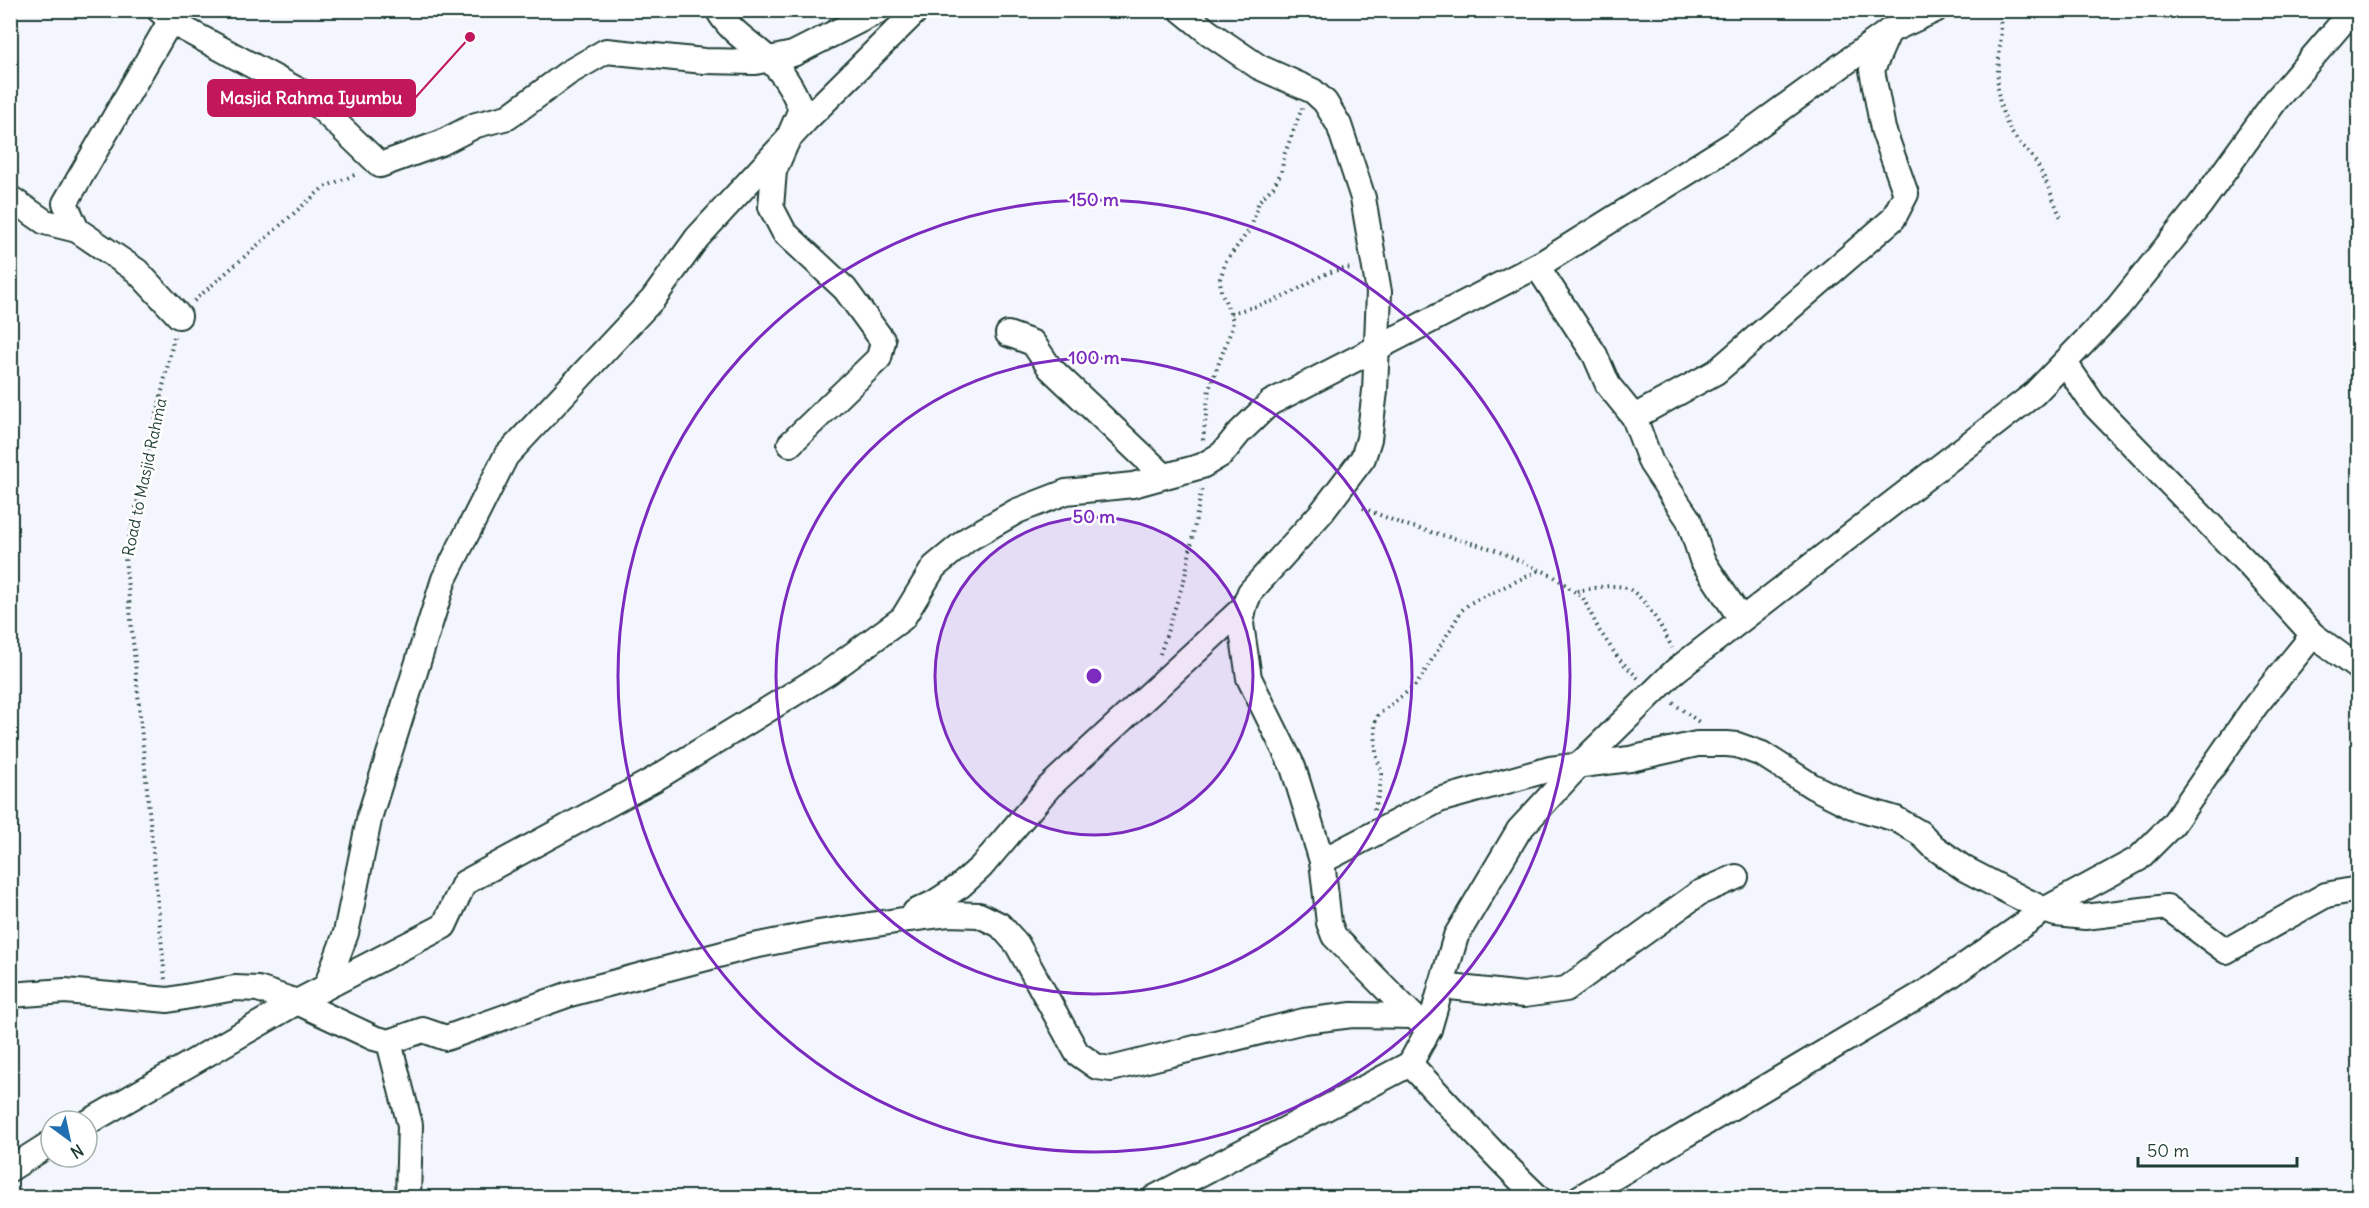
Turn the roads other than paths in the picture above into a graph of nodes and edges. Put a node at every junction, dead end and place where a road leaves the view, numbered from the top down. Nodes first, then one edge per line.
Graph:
1 (718, 10) edge
2 (880, 10) edge
3 (917, 10) edge
4 (1181, 10) edge
5 (1935, 10) edge
6 (2353, 10) edge
7 (165, 15) edge
8 (1888, 32) junction
9 (769, 59) junction
10 (790, 138) junction
11 (10, 198) edge
12 (77, 230) junction
13 (1537, 266) junction
14 (178, 316) road end
15 (1008, 334) dead end
16 (1377, 348) junction
17 (2065, 363) junction
18 (1634, 417) junction
19 (790, 444) dead end
20 (1164, 476) junction
21 (1244, 607) junction
22 (1741, 619) junction
23 (2313, 635) junction
24 (2355, 658) edge
25 (1579, 765) junction
26 (1322, 861) junction
27 (1736, 877) dead end
28 (2358, 889) edge
29 (2044, 910) junction
30 (892, 921) junction
31 (1441, 986) junction
32 (326, 987) junction
33 (10, 995) edge
34 (297, 1002) junction
35 (1421, 1023) junction
36 (389, 1042) junction
37 (1410, 1064) junction
38 (99, 1116) edge
39 (39, 1151) edge
40 (10, 1169) edge
41 (408, 1197) edge
42 (1154, 1197) edge
43 (1539, 1197) edge
44 (1579, 1197) edge

1 - 9 street
2 - 9 street
3 - 10 street
4 - 16 street
5 - 8 street
6 - 17 street
7 - 9 street
7 - 12 street
8 - 13 street
8 - 18 street
9 - 10 street
10 - 19 street
10 - 32 street
11 - 12 street
12 - 14 street
13 - 16 street
13 - 18 street
15 - 20 street
16 - 20 street
16 - 21 street
17 - 22 street
17 - 23 street
18 - 22 street
20 - 32 street
21 - 26 street
21 - 30 street
22 - 25 street
23 - 24 street
23 - 29 street
25 - 26 street
25 - 29 street
25 - 31 street
26 - 35 street
27 - 31 street
28 - 29 street
29 - 44 street
30 - 35 street
30 - 36 street
31 - 35 street
32 - 34 street
33 - 34 street
34 - 36 street
34 - 38 street
35 - 37 street
36 - 41 street
37 - 42 street
37 - 43 street
39 - 40 street

